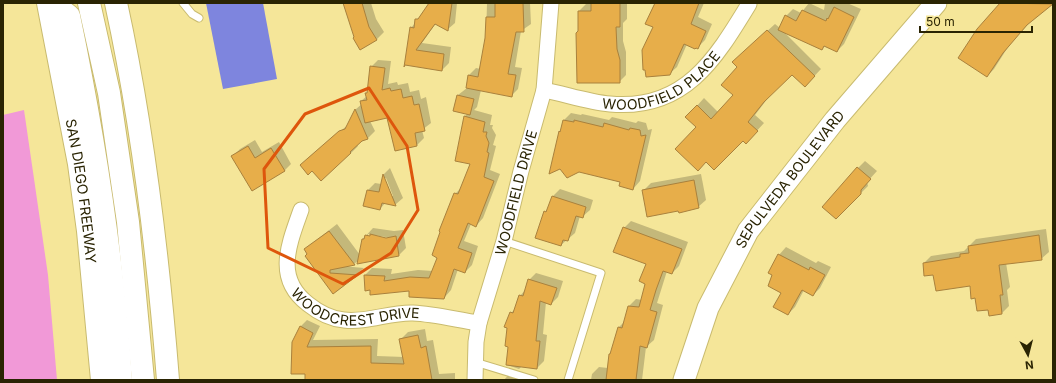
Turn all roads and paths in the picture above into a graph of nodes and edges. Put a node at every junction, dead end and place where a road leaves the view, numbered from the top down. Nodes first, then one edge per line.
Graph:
1 (48, 3) edge
2 (52, 3) edge
3 (90, 3) edge
4 (116, 3) edge
5 (183, 3) edge
6 (551, 3) edge
7 (936, 3) edge
8 (749, 4) edge
9 (199, 18) dead end
10 (544, 90) junction
11 (301, 210) dead end
12 (504, 241) junction
13 (163, 320) junction
14 (479, 323) junction
15 (475, 362) junction
16 (102, 380) edge
17 (121, 380) edge
18 (143, 380) edge
19 (168, 380) edge
20 (176, 380) edge
21 (475, 380) edge
22 (534, 380) edge
23 (568, 380) edge
24 (684, 380) edge

1 - 16 highway, SAN DIEGO FREEWAY
2 - 17 highway
3 - 18 highway
4 - 13 highway
5 - 9 lane
6 - 10 street, WOODFIELD DRIVE
7 - 24 main road, SEPULVEDA BOULEVARD
8 - 10 street, WOODFIELD PLACE
10 - 12 street, WOODFIELD DRIVE
11 - 14 street, WOODCREST DRIVE
12 - 14 street, WOODFIELD DRIVE
12 - 23 lane
13 - 19 highway
13 - 20 highway
14 - 15 street, WOODFIELD DRIVE
15 - 21 street, WOODFIELD DRIVE
15 - 22 lane

